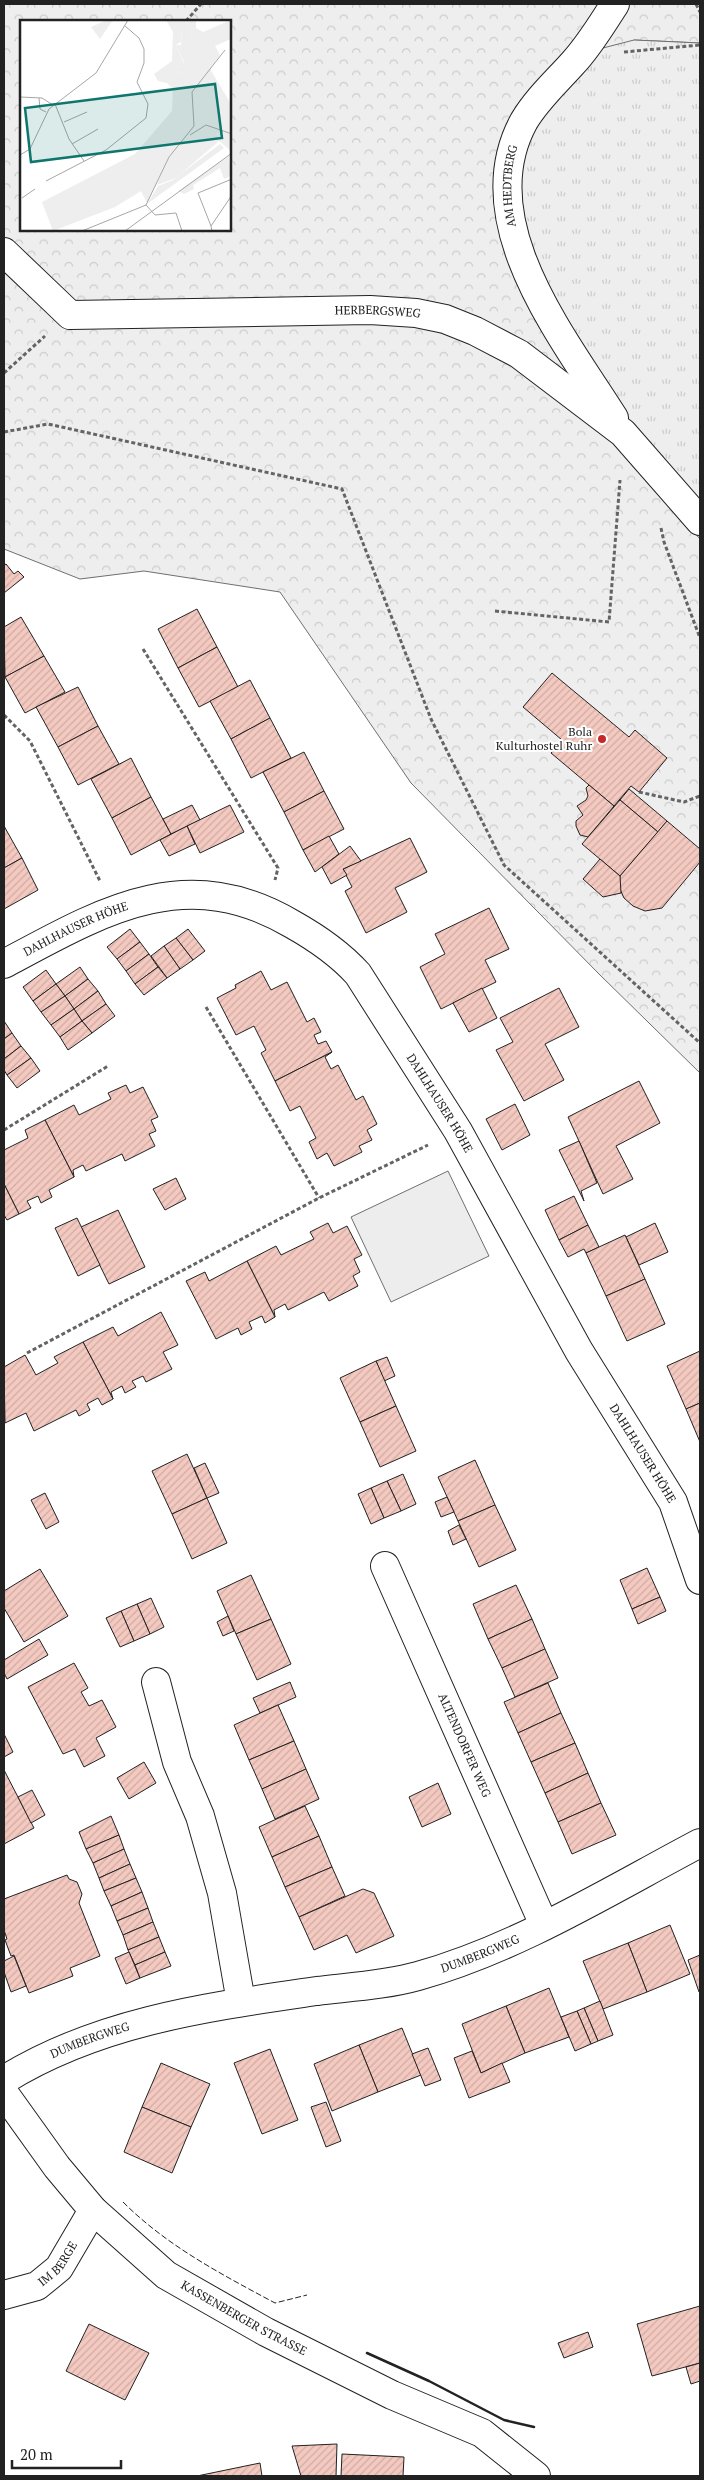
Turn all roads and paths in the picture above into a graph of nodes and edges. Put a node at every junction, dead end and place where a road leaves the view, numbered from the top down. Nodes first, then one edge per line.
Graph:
1 (201, 4) edge
2 (614, 4) edge
3 (696, 4) edge
4 (700, 12) edge
5 (187, 20) edge
6 (700, 45) edge
7 (575, 61) junction
8 (4, 252) edge
9 (70, 314) junction
10 (4, 373) edge
11 (4, 432) edge
12 (624, 433) junction
13 (664, 477) junction
14 (700, 520) edge
15 (495, 610) dead end
16 (700, 638) edge
17 (143, 649) dead end
18 (4, 715) edge
19 (639, 792) dead end
20 (700, 796) edge
21 (113, 908) junction
22 (267, 909) junction
23 (4, 964) edge
24 (206, 1007) dead end
25 (700, 1043) edge
26 (108, 1066) dead end
27 (4, 1130) edge
28 (458, 1131) junction
29 (319, 1198) junction
30 (27, 1353) dead end
31 (385, 1566) dead end
32 (700, 1580) edge
33 (156, 1682) dead end
34 (700, 1843) edge
35 (544, 1925) junction
36 (241, 2002) junction
37 (4, 2080) edge
38 (8, 2109) edge
39 (93, 2210) junction
40 (4, 2295) edge
41 (536, 2476) edge

1 - 5 path
2 - 7 street, AM HEDTBERG
3 - 4 path
6 - 7 path
7 - 12 street, AM HEDTBERG
8 - 9 street
9 - 10 path
9 - 12 street, HERBERGSWEG
11 - 25 path
12 - 13 street, HERBERGSWEG
12 - 15 path
13 - 14 street, HERBERGSWEG
13 - 16 path
17 - 22 path
18 - 21 path
19 - 20 path
21 - 22 street, DAHLHAUSER HÖHE
21 - 23 street, DAHLHAUSER HÖHE
22 - 28 street, DAHLHAUSER HÖHE
24 - 29 path
26 - 27 path
28 - 29 path
28 - 32 street, DAHLHAUSER HÖHE
29 - 30 path
31 - 35 street, ALTENDORFER WEG
33 - 36 street
34 - 35 street, DUMBERGWEG
35 - 36 street, DUMBERGWEG
36 - 37 street, DUMBERGWEG
38 - 39 street, KASSENBERGER STRASSE
39 - 40 street, IM BERGE
39 - 41 street, KASSENBERGER STRASSE

